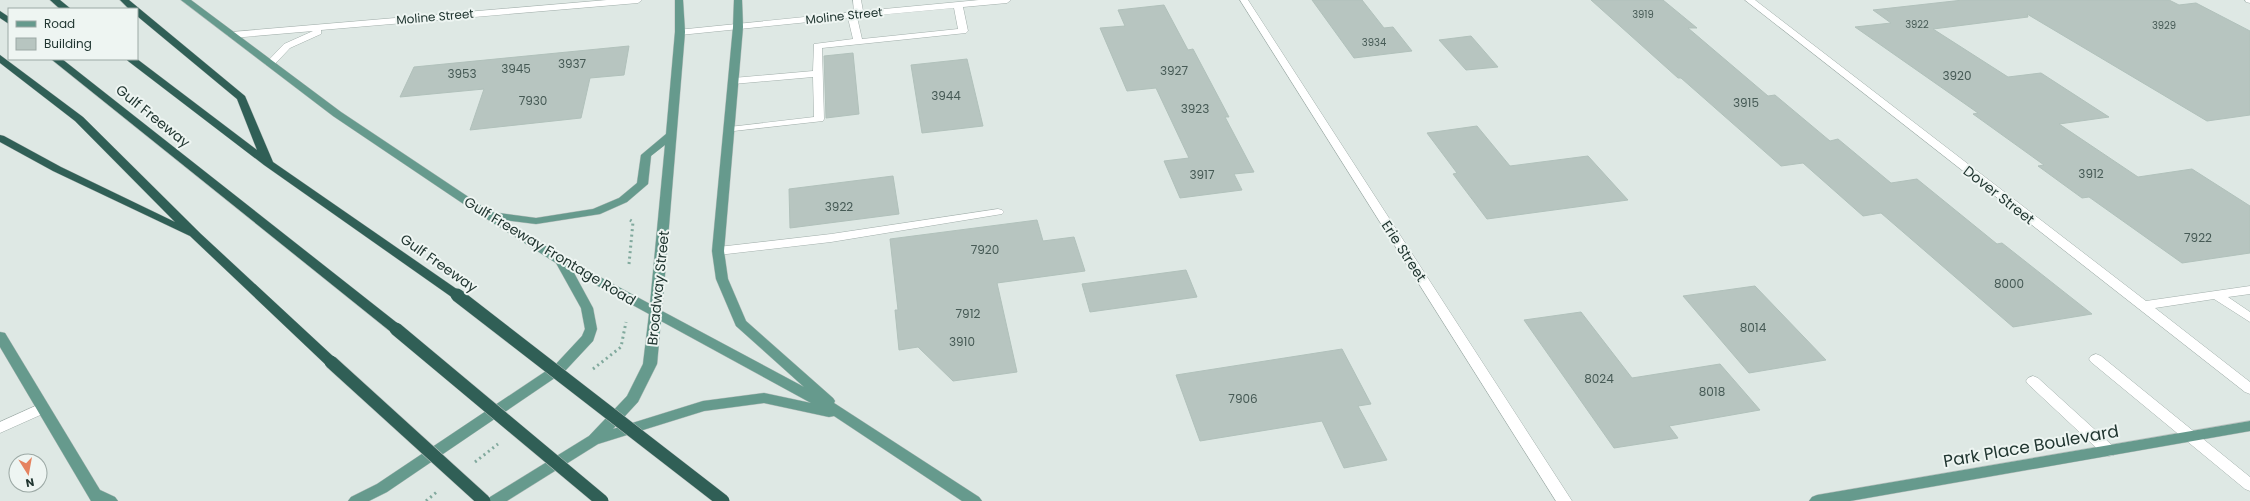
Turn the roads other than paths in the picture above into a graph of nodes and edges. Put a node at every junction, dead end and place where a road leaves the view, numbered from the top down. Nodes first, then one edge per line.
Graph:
1 (54, 0) edge
2 (124, 0) edge
3 (638, 0) edge
4 (679, 0) edge
5 (738, 0) edge
6 (857, 0) edge
7 (1007, 0) edge
8 (1244, 0) edge
9 (1749, 0) edge
10 (190, 2) edge
11 (958, 5) junction
12 (65, 8) edge
13 (134, 8) edge
14 (138, 12) edge
15 (0, 14) edge
16 (855, 15) junction
17 (8, 20) edge
18 (336, 26) junction
19 (738, 27) junction
20 (680, 32) junction
21 (232, 36) junction
22 (858, 42) junction
23 (0, 58) edge
24 (57, 60) edge
25 (132, 60) edge
26 (270, 64) junction
27 (818, 74) junction
28 (733, 81) junction
29 (729, 130) junction
30 (672, 135) junction
31 (0, 138) edge
32 (268, 163) junction
33 (998, 212) dead end
34 (487, 214) junction
35 (197, 237) junction
36 (718, 251) junction
37 (562, 261) junction
38 (2250, 290) edge
39 (2216, 295) junction
40 (2144, 306) junction
41 (656, 314) junction
42 (2250, 318) edge
43 (0, 336) edge
44 (2096, 359) dead end
45 (2033, 381) dead end
46 (2250, 389) edge
47 (42, 408) junction
48 (842, 414) junction
49 (2250, 426) edge
50 (0, 428) edge
51 (2190, 436) junction
52 (594, 440) junction
53 (2109, 451) junction
54 (2250, 484) edge
55 (97, 498) edge
56 (110, 501) edge
57 (356, 501) edge
58 (484, 501) edge
59 (494, 501) edge
60 (602, 501) edge
61 (723, 501) edge
62 (974, 501) edge
63 (1564, 501) edge
64 (1818, 501) edge

1 - 12 highway
2 - 13 highway
3 - 18 street, Moline Street
4 - 20 main road, Broadway Street
5 - 19 main road
6 - 16 street
7 - 11 street, Moline Street
8 - 63 street, Erie Street
9 - 40 street, Dover Street
10 - 21 main road, Gulf Freeway Frontage Road
11 - 16 street, Moline Street
11 - 22 street
14 - 32 highway
15 - 17 highway
16 - 19 street, Moline Street
16 - 22 street
18 - 21 street, Moline Street
18 - 26 street
19 - 20 street, Moline Street
19 - 28 main road
20 - 30 main road, Broadway Street
21 - 26 main road, Gulf Freeway Frontage Road
22 - 27 street
23 - 35 highway
24 - 60 highway, Gulf Freeway, bridge
25 - 32 highway, Gulf Freeway
26 - 34 main road, Gulf Freeway Frontage Road
27 - 28 street
27 - 29 street
28 - 29 main road
29 - 36 main road
30 - 34 main road
30 - 41 main road, Broadway Street
31 - 35 highway
32 - 61 highway, Gulf Freeway, bridge
33 - 36 street
34 - 37 main road, Gulf Freeway Frontage Road
35 - 58 highway, bridge
36 - 48 main road
37 - 41 main road, Gulf Freeway Frontage Road
37 - 57 main road
38 - 39 street
39 - 40 street
39 - 42 street
40 - 46 street, Dover Street
41 - 48 main road, Gulf Freeway Frontage Road
41 - 52 main road, Broadway Street
43 - 47 main road
44 - 51 street
45 - 53 street
47 - 50 street
47 - 55 main road
48 - 52 main road
48 - 62 main road, Gulf Freeway Frontage Road
49 - 51 main road, Park Place Boulevard
51 - 53 main road, Park Place Boulevard
51 - 54 street
52 - 59 main road, Broadway Street
53 - 64 main road, Park Place Boulevard
55 - 56 main road

